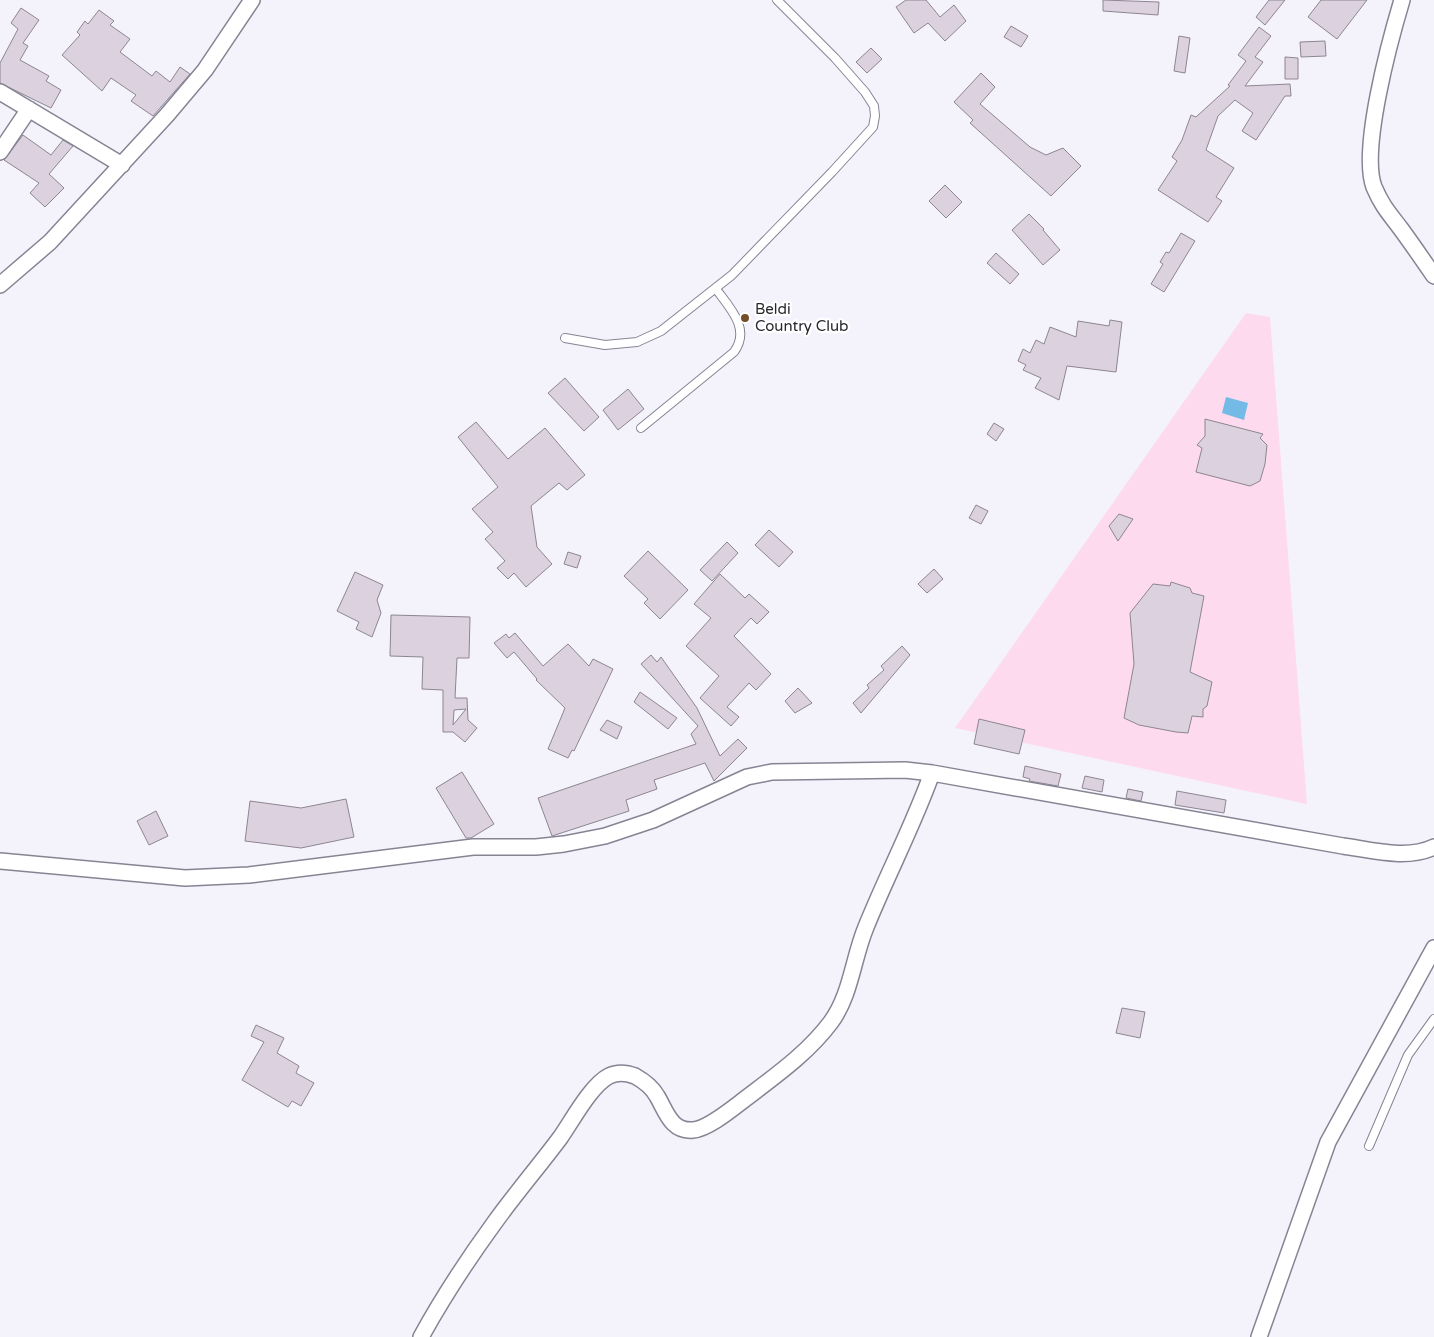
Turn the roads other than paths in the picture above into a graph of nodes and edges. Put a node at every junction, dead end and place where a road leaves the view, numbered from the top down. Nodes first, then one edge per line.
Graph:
1 (252, 0) edge
2 (777, 0) edge
3 (1402, 0) edge
4 (0, 92) edge
5 (29, 109) junction
6 (0, 152) edge
7 (122, 165) junction
8 (1434, 276) edge
9 (0, 285) edge
10 (716, 289) junction
11 (565, 338) dead end
12 (641, 428) dead end
13 (932, 773) junction
14 (1434, 847) edge
15 (0, 861) edge
16 (1434, 948) edge
17 (1434, 1019) edge
18 (1369, 1146) dead end
19 (421, 1337) edge
20 (1259, 1337) edge

1 - 7 street
2 - 10 lane
3 - 8 street
4 - 5 street
5 - 6 street
5 - 7 street
7 - 9 street
10 - 11 lane
10 - 12 lane
13 - 14 street
13 - 15 street
13 - 19 street
16 - 20 street
17 - 18 lane

